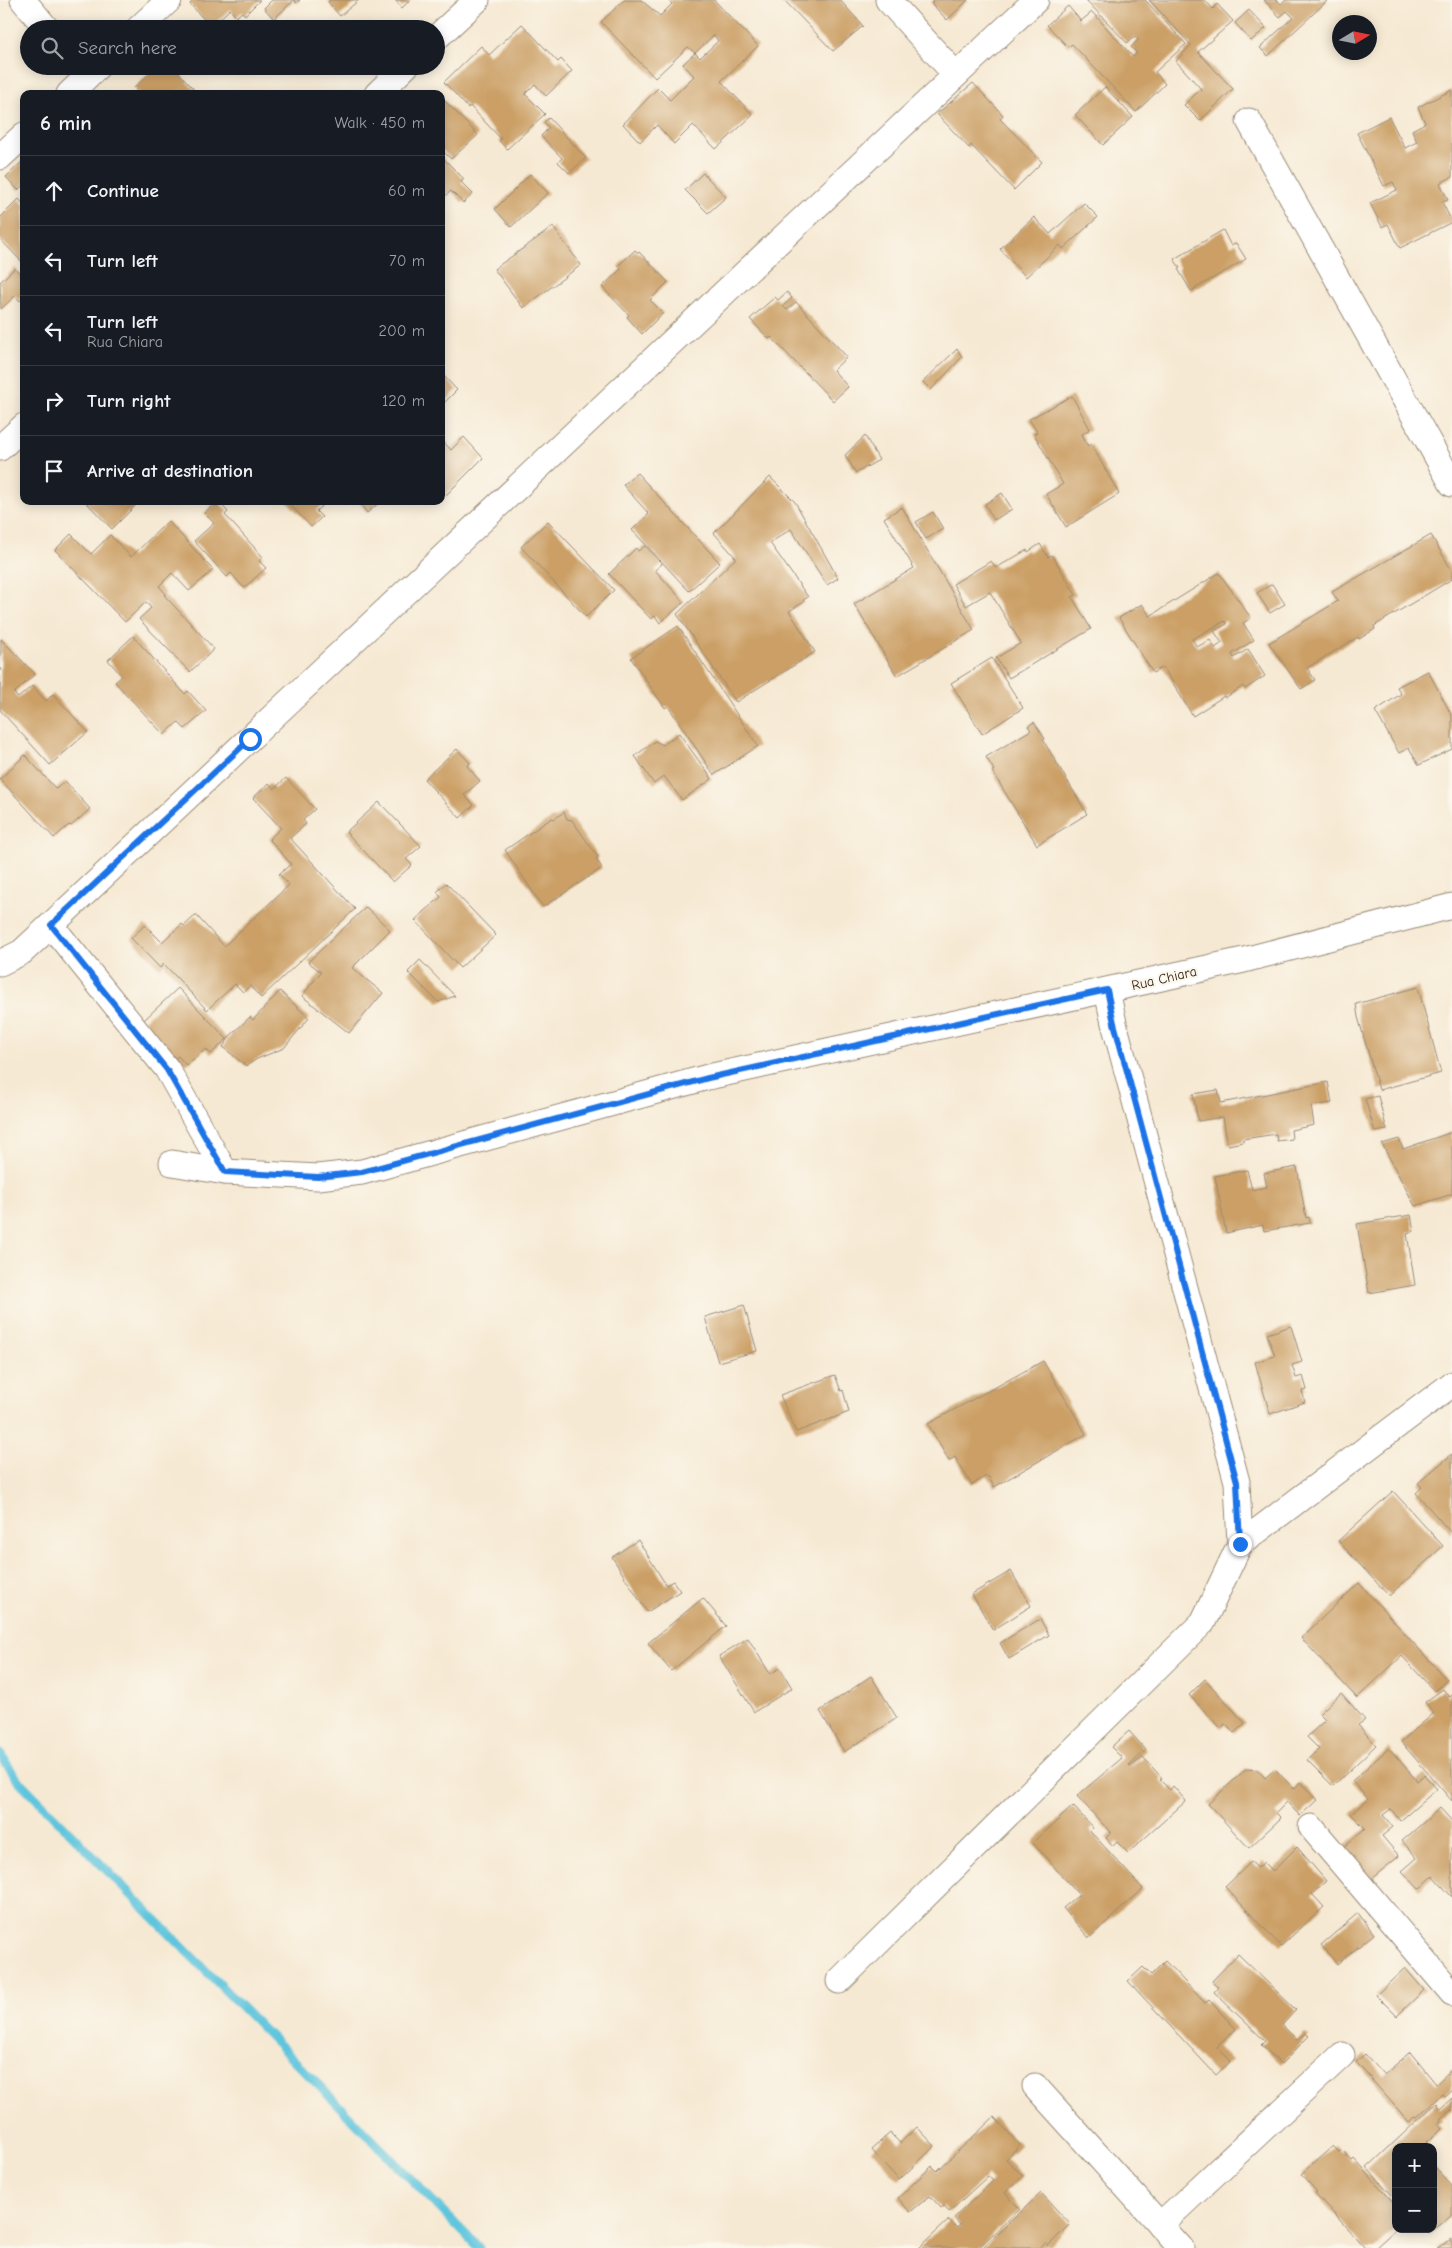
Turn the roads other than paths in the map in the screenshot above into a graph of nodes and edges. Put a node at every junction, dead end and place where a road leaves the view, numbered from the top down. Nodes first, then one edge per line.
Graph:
1 (23, 0) edge
2 (169, 0) edge
3 (476, 0) edge
4 (888, 0) edge
5 (1036, 0) edge
6 (39, 20) edge
7 (148, 20) edge
8 (445, 29) edge
9 (956, 74) junction
10 (397, 75) edge
11 (381, 90) edge
12 (1249, 121) dead end
13 (20, 139) edge
14 (0, 157) edge
15 (20, 430) edge
16 (0, 448) edge
17 (1452, 484) edge
18 (1452, 906) edge
19 (51, 925) junction
20 (0, 963) edge
21 (1107, 990) junction
22 (172, 1163) dead end
23 (225, 1172) junction
24 (1452, 1384) edge
25 (1240, 1544) junction
26 (1311, 1828) dead end
27 (839, 1980) dead end
28 (1452, 1993) edge
29 (1342, 2055) dead end
30 (1036, 2086) dead end
31 (1160, 2225) junction
32 (1181, 2248) edge

1 - 6 street
2 - 7 street
3 - 8 street
4 - 9 street
5 - 9 street
9 - 19 street
10 - 11 street
12 - 17 street
13 - 14 street
15 - 16 street
18 - 21 street, Rua Chiara
19 - 20 street
19 - 23 street
21 - 23 street, Rua Chiara
21 - 25 street
22 - 23 street, Rua Chiara
24 - 25 street
25 - 27 street
26 - 28 street
29 - 31 street
30 - 31 street
31 - 32 street

